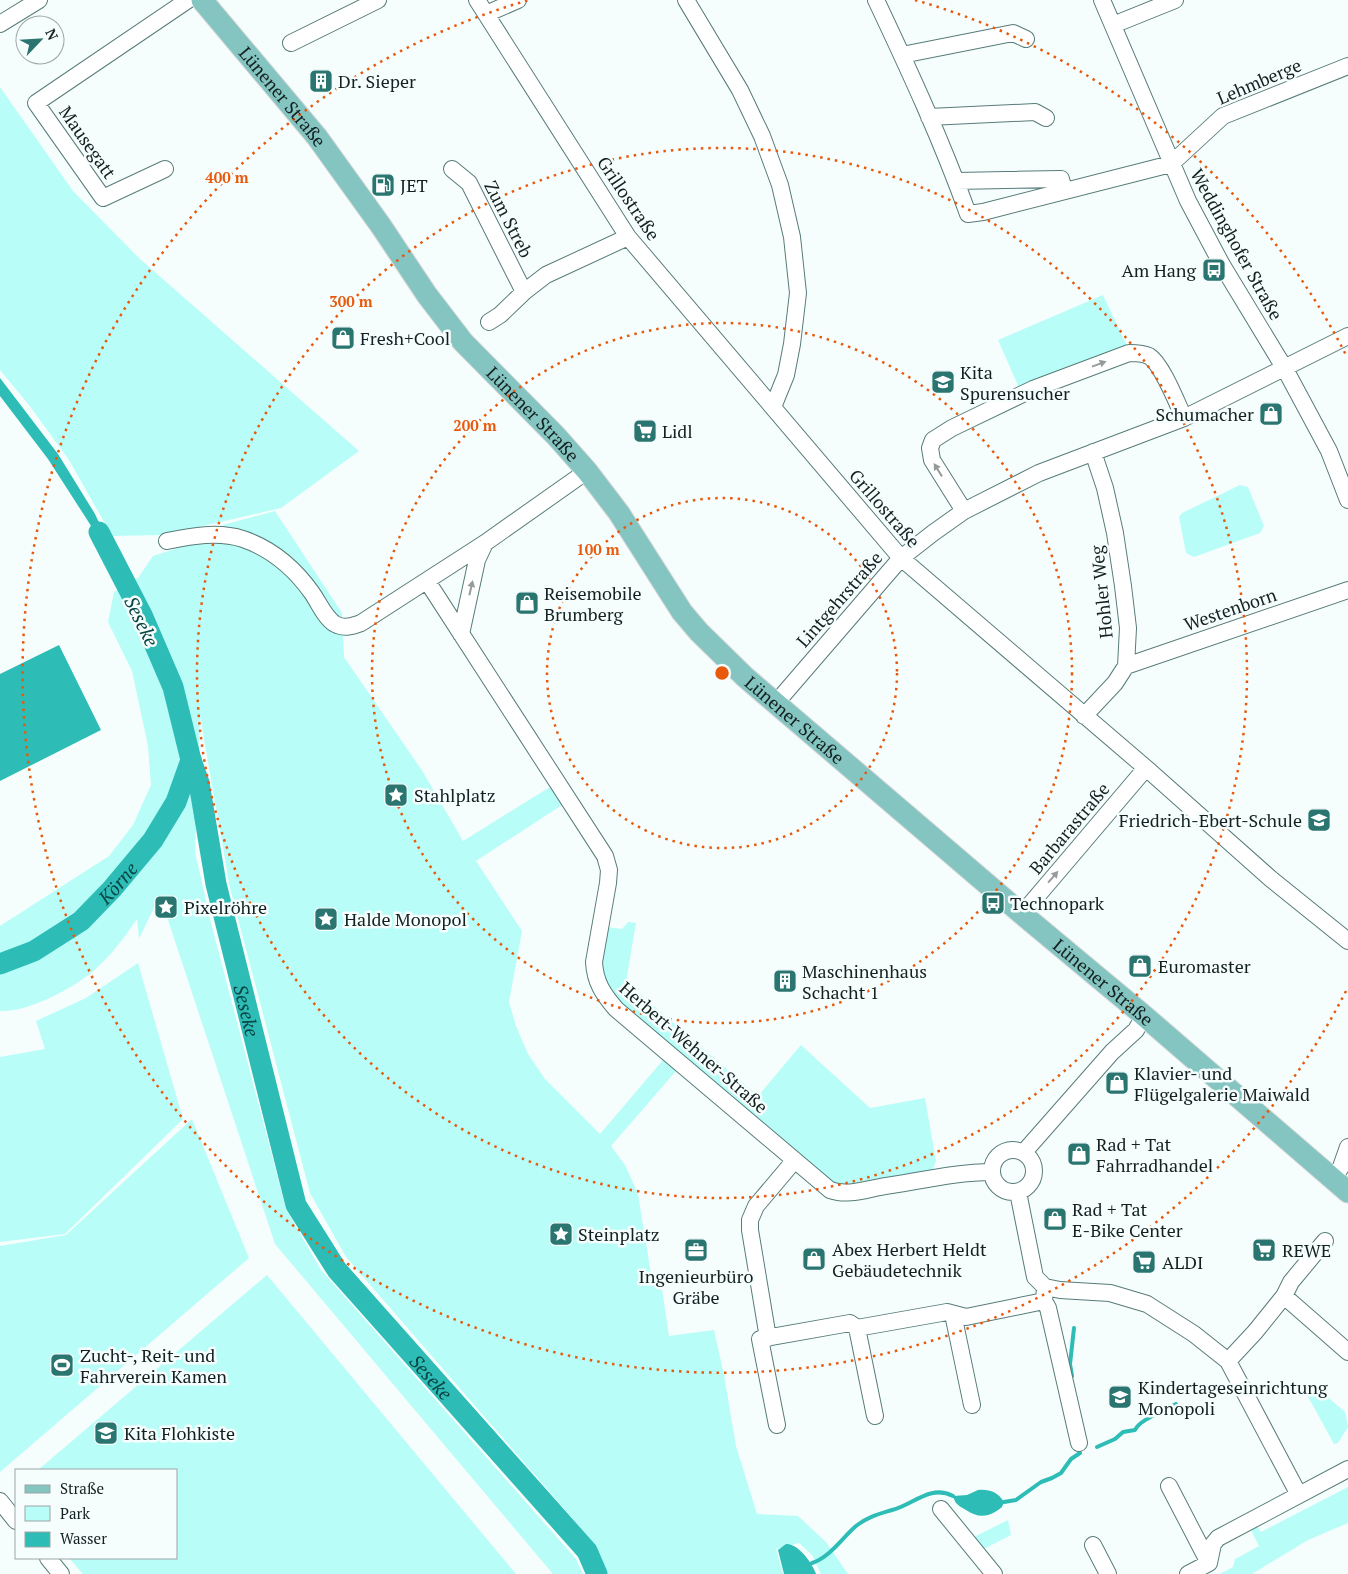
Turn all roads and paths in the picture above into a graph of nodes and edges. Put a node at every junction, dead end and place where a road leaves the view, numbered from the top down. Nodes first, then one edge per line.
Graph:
1 (39, 0) edge
2 (188, 0) edge
3 (202, 0) edge
4 (378, 0) edge
5 (478, 0) edge
6 (518, 0) edge
7 (686, 0) edge
8 (876, 0) edge
9 (1102, 0) edge
10 (1175, 0) edge
11 (486, 14) junction
12 (0, 24) edge
13 (1113, 25) junction
14 (1026, 38) dead end
15 (291, 43) dead end
16 (902, 55) junction
17 (1348, 66) edge
18 (929, 117) junction
19 (1046, 118) dead end
20 (1171, 164) junction
21 (165, 168) dead end
22 (452, 169) dead end
23 (956, 181) junction
24 (1064, 190) junction
25 (628, 237) junction
26 (524, 292) junction
27 (490, 322) dead end
28 (1348, 336) edge
29 (1284, 369) junction
30 (773, 407) junction
31 (1184, 418) junction
32 (1093, 452) junction
33 (587, 471) junction
34 (1348, 500) edge
35 (964, 511) junction
36 (167, 541) dead end
37 (485, 543) junction
38 (901, 558) junction
39 (427, 581) junction
40 (1348, 590) edge
41 (461, 634) junction
42 (1126, 666) junction
43 (776, 704) junction
44 (1084, 716) junction
45 (1146, 768) junction
46 (1022, 914) junction
47 (1348, 941) edge
48 (1144, 1016) junction
49 (1348, 1147) edge
50 (1024, 1152) junction
51 (794, 1161) junction
52 (992, 1172) junction
53 (1341, 1186) edge
54 (1018, 1192) junction
55 (1325, 1242) dead end
56 (1044, 1294) junction
57 (1284, 1296) junction
58 (953, 1314) junction
59 (857, 1328) junction
60 (768, 1338) junction
61 (1348, 1352) edge
62 (1228, 1361) junction
63 (972, 1405) dead end
64 (875, 1416) dead end
65 (777, 1425) dead end
66 (1079, 1444) dead end
67 (1348, 1469) edge
68 (1169, 1486) dead end
69 (1299, 1495) junction
70 (0, 1501) edge
71 (942, 1509) dead end
72 (15, 1520) edge
73 (1093, 1546) dead end
74 (49, 1559) edge
75 (1209, 1563) junction
76 (62, 1574) edge
77 (994, 1574) edge
78 (1108, 1574) edge
79 (1188, 1574) edge

1 - 12 street
2 - 21 street, Mausegatt
3 - 33 main road, Lünener Straße
4 - 15 street
5 - 11 street, Grillostraße
6 - 11 street
7 - 30 street
8 - 16 street
9 - 13 street, Weddinghofer Straße
10 - 13 street
11 - 25 street, Grillostraße
13 - 20 street, Weddinghofer Straße
14 - 16 street
16 - 18 street
17 - 20 street, Lehmberge
18 - 19 street
18 - 23 street
20 - 24 street
20 - 29 street, Weddinghofer Straße
22 - 26 street, Zum Streb
23 - 24 street
23 - 24 street
25 - 26 street, Zum Streb
25 - 30 street, Grillostraße
26 - 27 street, Zum Streb
28 - 29 street, Lintgehrstraße
29 - 31 street, Lintgehrstraße
29 - 34 street, Weddinghofer Straße
30 - 38 street, Grillostraße
31 - 32 street, Lintgehrstraße
35 -> 31 street
32 - 35 street, Lintgehrstraße
32 - 42 street, Hohler Weg
33 - 37 street
33 - 43 main road, Lünener Straße
35 - 38 street, Lintgehrstraße
36 - 39 street
37 - 39 street
41 -> 37 street
38 - 43 street, Lintgehrstraße
38 - 44 street, Grillostraße
39 - 41 street, Herbert-Wehner-Straße
40 - 42 street, Westenborn
41 - 51 street, Herbert-Wehner-Straße
42 - 44 street
43 - 46 main road, Lünener Straße
44 - 45 street, Grillostraße
46 -> 45 street, Barbarastraße
45 - 47 street, Grillostraße
46 - 48 main road, Lünener Straße
48 - 50 street
48 - 53 main road, Lünener Straße
49 - 53 street
50 - 52 street
50 - 54 street
51 - 52 street, Herbert-Wehner-Straße
51 - 60 street
52 - 54 street
54 - 56 street
55 - 57 street
56 - 58 street
56 - 62 street
56 - 66 street
57 - 61 street
57 - 62 street
58 - 59 street
58 - 63 street
59 - 60 street
59 - 64 street
60 - 65 street
62 - 69 street
67 - 69 street
68 - 75 street
69 - 75 street
70 - 72 street
71 - 77 street
73 - 78 street
74 - 76 street
75 - 79 street

